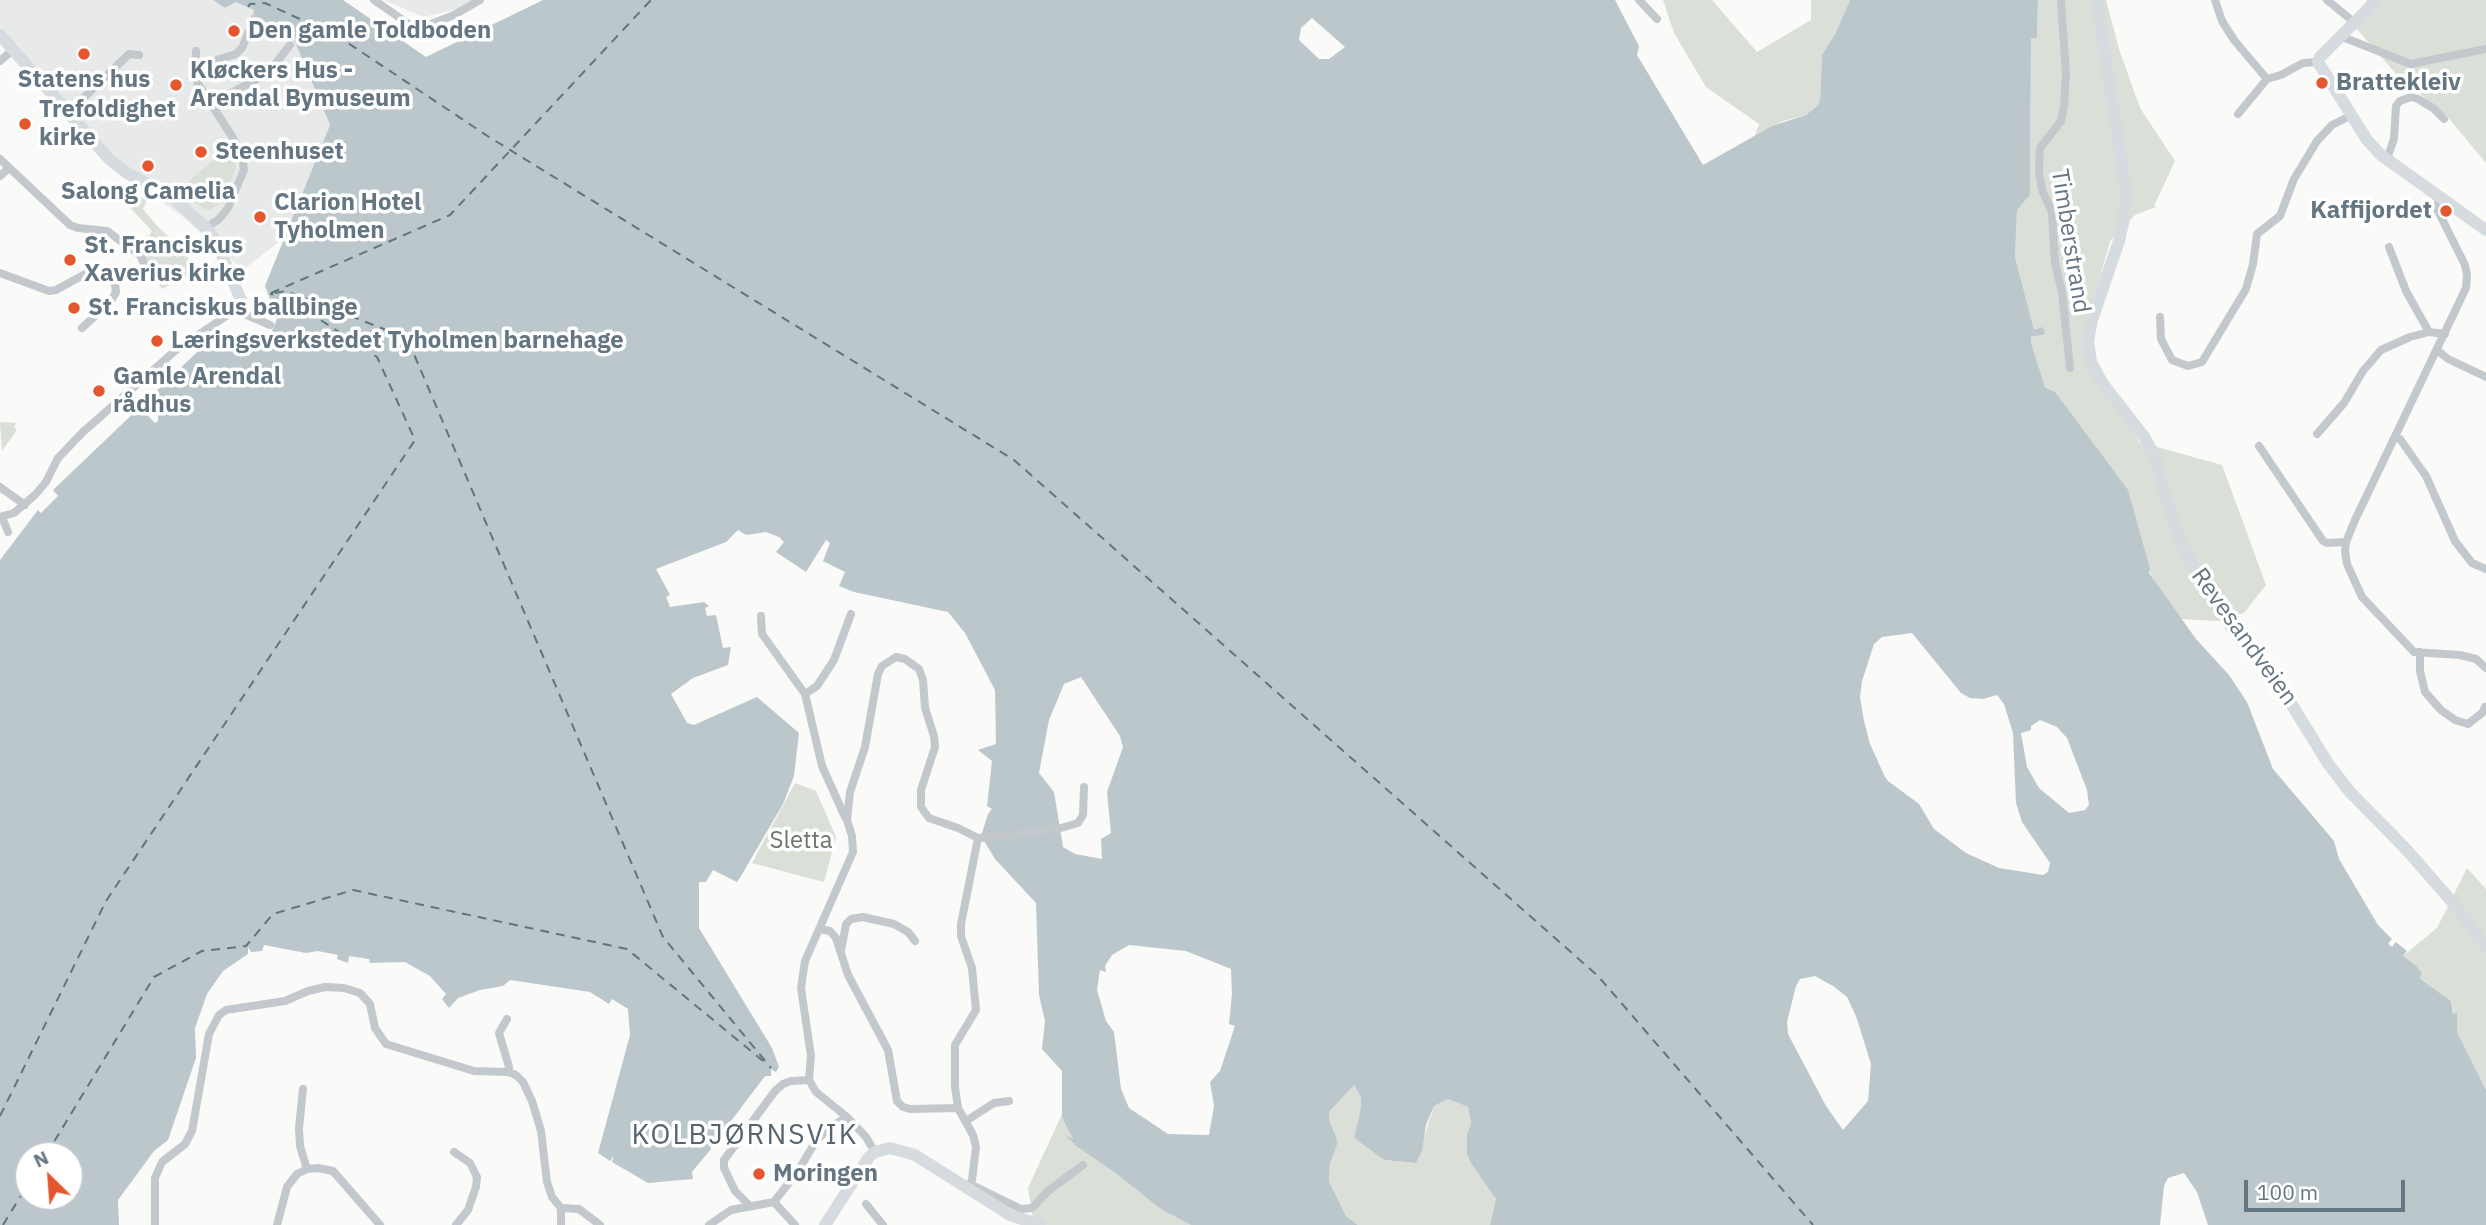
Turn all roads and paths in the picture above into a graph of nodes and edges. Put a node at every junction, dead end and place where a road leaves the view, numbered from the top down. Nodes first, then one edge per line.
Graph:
1 (374, 0) edge
2 (480, 0) edge
3 (1639, 0) edge
4 (2061, 0) edge
5 (2097, 0) edge
6 (2215, 0) edge
7 (2328, 0) edge
8 (2377, 0) edge
9 (254, 19) dead end
10 (1657, 19) dead end
11 (2355, 23) junction
12 (0, 35) edge
13 (2340, 36) junction
14 (290, 45) dead end
15 (14, 48) junction
16 (2486, 50) edge
17 (196, 51) dead end
18 (139, 55) dead end
19 (0, 61) edge
20 (2318, 62) junction
21 (195, 67) junction
22 (2267, 79) junction
23 (211, 104) junction
24 (68, 112) junction
25 (2238, 114) dead end
26 (2350, 116) junction
27 (2444, 119) dead end
28 (0, 159) edge
29 (2387, 159) junction
30 (9, 168) junction
31 (0, 176) edge
32 (2439, 197) junction
33 (206, 228) junction
34 (2486, 230) edge
35 (2389, 247) dead end
36 (145, 268) dead end
37 (0, 273) edge
38 (238, 305) junction
39 (2160, 317) dead end
40 (270, 325) dead end
41 (82, 328) dead end
42 (2429, 332) junction
43 (2445, 334) junction
44 (2437, 350) junction
45 (2070, 368) dead end
46 (2486, 377) edge
47 (2317, 434) dead end
48 (2395, 437) junction
49 (2259, 446) dead end
50 (0, 487) edge
51 (25, 505) junction
52 (1, 517) edge
53 (8, 532) dead end
54 (2346, 542) junction
55 (2486, 569) edge
56 (851, 614) dead end
57 (761, 616) dead end
58 (2420, 652) junction
59 (2486, 668) edge
60 (805, 694) junction
61 (2485, 707) edge
62 (1084, 787) dead end
63 (847, 820) junction
64 (978, 838) junction
65 (820, 929) junction
66 (915, 941) dead end
67 (2486, 947) edge
68 (840, 954) junction
69 (507, 1020) dead end
70 (508, 1072) junction
71 (809, 1080) junction
72 (303, 1089) dead end
73 (1009, 1101) dead end
74 (958, 1108) junction
75 (846, 1117) junction
76 (966, 1121) junction
77 (454, 1152) dead end
78 (875, 1152) junction
79 (1083, 1165) dead end
80 (307, 1169) junction
81 (969, 1186) junction
82 (774, 1202) junction
83 (866, 1204) dead end
84 (750, 1206) junction
85 (561, 1208) junction
86 (155, 1225) edge
87 (277, 1225) edge
88 (380, 1225) edge
89 (456, 1225) edge
90 (561, 1225) edge
91 (600, 1225) edge
92 (709, 1225) edge
93 (795, 1225) edge
94 (825, 1225) edge
95 (883, 1225) edge
96 (1040, 1225) edge

1 - 2 street
3 - 10 street
4 - 45 street, Timberstrand
5 - 67 main road, Revesandveien
6 - 22 street
7 - 11 street
8 - 11 main road
9 - 21 street
11 - 13 main road
12 - 15 main road
13 - 16 street
13 - 20 main road
14 - 23 street
15 - 19 street
15 - 24 main road
17 - 21 street
18 - 24 street
20 - 22 street
20 - 26 main road
21 - 23 street
22 - 25 street
23 - 33 street
24 - 33 main road
26 - 29 main road
26 - 39 street
27 - 29 street
28 - 30 street
29 - 32 main road
30 - 31 street
30 - 36 street
32 - 34 main road
32 - 43 street
33 - 38 main road
35 - 42 street
37 - 41 street
38 - 40 street
38 - 51 street
42 - 43 street
42 - 47 street
43 - 44 street
44 - 46 street
44 - 48 street
48 - 54 street
48 - 55 street
49 - 54 street
50 - 51 street
51 - 52 street
52 - 53 street
54 - 58 street
56 - 60 street
57 - 60 street
58 - 59 street
58 - 61 street
60 - 63 street
62 - 64 street
63 - 64 street
63 - 65 street
64 - 74 street
65 - 68 street
65 - 71 street
66 - 68 street
68 - 74 street
69 - 70 street
70 - 85 street
70 - 86 street
71 - 75 street
71 - 84 street
72 - 80 street
73 - 76 street
74 - 76 street
75 - 78 street
75 - 82 street
76 - 81 street
77 - 89 street
78 - 81 main road
78 - 94 main road
79 - 81 street
80 - 87 street
80 - 88 street
81 - 96 main road
82 - 84 street
82 - 93 street
83 - 95 street
84 - 92 street
85 - 90 street
85 - 91 street

